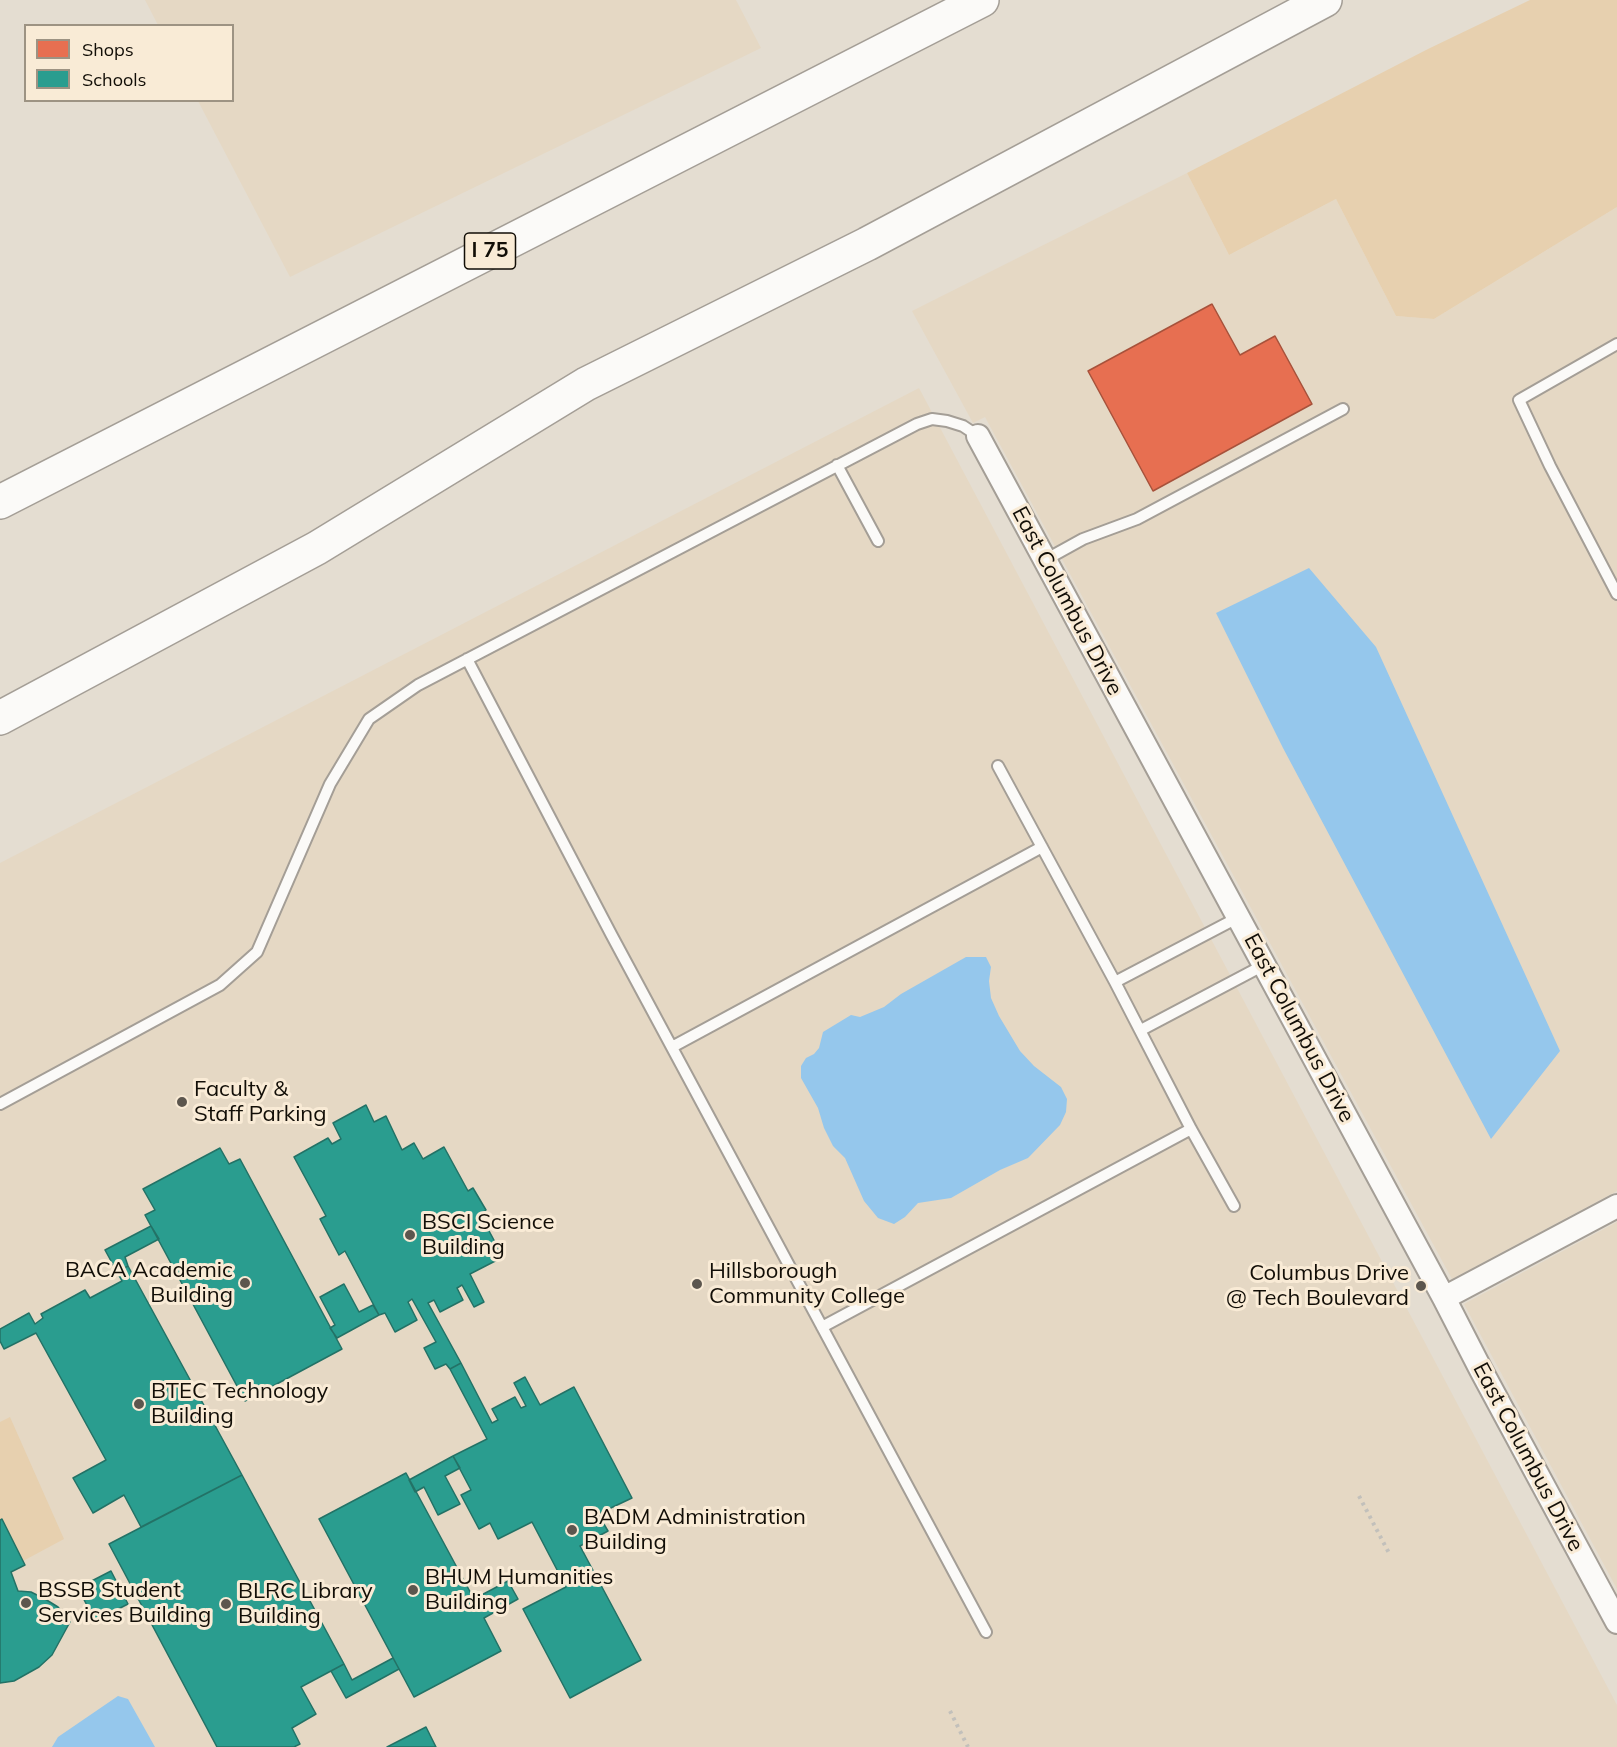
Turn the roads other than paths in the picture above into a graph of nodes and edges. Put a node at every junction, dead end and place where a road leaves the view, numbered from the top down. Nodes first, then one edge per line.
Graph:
1 (982, 0) edge
2 (1325, 0) edge
3 (1617, 344) edge
4 (1343, 409) dead end
5 (978, 436) joint
6 (837, 465) junction
7 (0, 502) edge
8 (878, 541) dead end
9 (1044, 560) junction
10 (1617, 594) edge
11 (467, 659) junction
12 (0, 718) edge
13 (998, 766) dead end
14 (1042, 847) junction
15 (1239, 917) junction
16 (1264, 965) junction
17 (1115, 982) junction
18 (1141, 1030) junction
19 (672, 1047) junction
20 (0, 1104) edge
21 (1191, 1129) junction
22 (1234, 1206) dead end
23 (1617, 1206) edge
24 (1444, 1298) junction
25 (822, 1327) junction
26 (1617, 1622) edge
27 (986, 1632) dead end

1 - 7 highway, I 75
2 - 12 highway
3 - 10 lane
4 - 9 lane
5 - 6 lane
5 - 9 street, East Columbus Drive
6 - 8 lane
6 - 11 lane
9 - 15 street, East Columbus Drive
11 - 19 lane
11 - 20 lane
13 - 14 lane
14 - 17 lane
14 - 19 lane
15 - 16 street, East Columbus Drive
15 - 17 lane
16 - 18 lane
16 - 24 street, East Columbus Drive
17 - 18 lane
18 - 21 lane
19 - 25 lane
21 - 22 lane
21 - 25 lane
23 - 24 street
24 - 26 street, East Columbus Drive
25 - 27 lane

